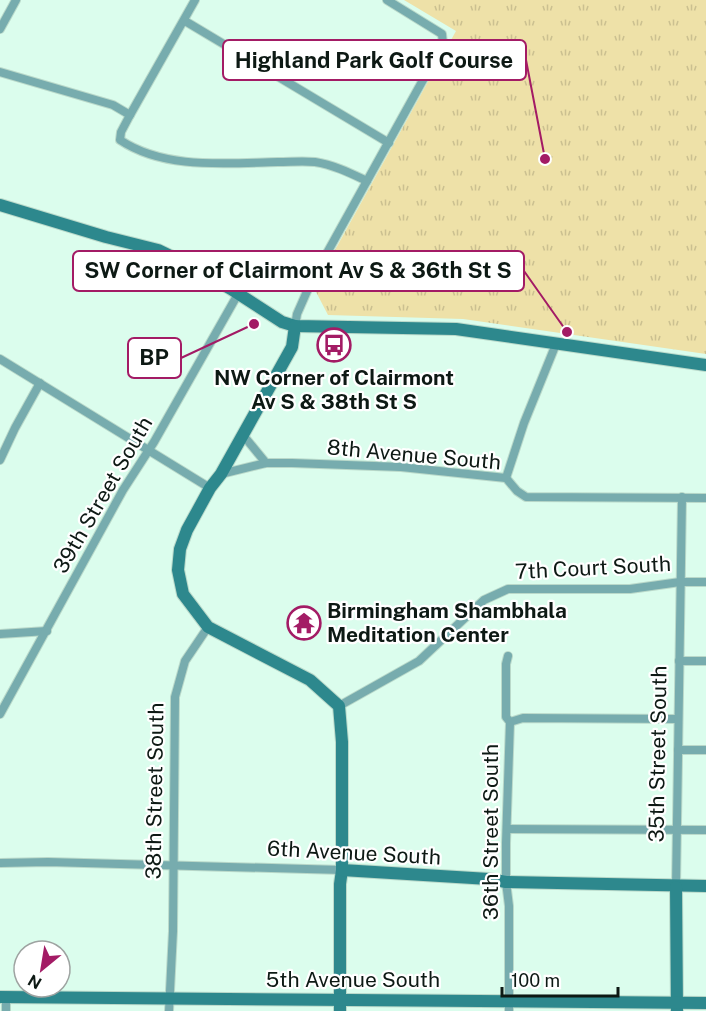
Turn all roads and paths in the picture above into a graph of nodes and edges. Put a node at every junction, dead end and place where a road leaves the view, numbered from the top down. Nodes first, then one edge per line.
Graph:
1 (16, 0) edge
2 (387, 0) edge
3 (192, 1) edge
4 (185, 21) junction
5 (0, 29) edge
6 (0, 72) edge
7 (130, 115) junction
8 (389, 143) junction
9 (367, 181) junction
10 (0, 205) edge
11 (238, 294) junction
12 (295, 326) junction
13 (556, 344) junction
14 (0, 359) edge
15 (706, 365) edge
16 (40, 383) junction
17 (243, 435) junction
18 (148, 449) junction
19 (0, 460) edge
20 (266, 463) junction
21 (221, 474) junction
22 (506, 477) junction
23 (210, 488) junction
24 (682, 497) junction
25 (706, 498) edge
26 (680, 582) junction
27 (706, 582) edge
28 (208, 627) junction
29 (47, 631) junction
30 (0, 634) edge
31 (508, 656) dead end
32 (679, 661) junction
33 (706, 661) edge
34 (339, 706) junction
35 (0, 714) edge
36 (678, 719) junction
37 (510, 722) junction
38 (678, 750) junction
39 (706, 750) edge
40 (507, 829) junction
41 (677, 829) junction
42 (706, 830) edge
43 (0, 863) edge
44 (172, 865) junction
45 (342, 870) junction
46 (506, 882) junction
47 (706, 886) edge
48 (676, 887) junction
49 (3, 998) edge
50 (706, 1003) edge
51 (169, 1005) edge
52 (340, 1006) edge
53 (509, 1006) edge
54 (677, 1007) edge
55 (6, 1011) edge

1 - 5 street
2 - 8 street
3 - 4 street
4 - 7 street
4 - 8 street
6 - 7 street
7 - 9 street
8 - 9 street
9 - 12 street
10 - 11 street
11 - 12 street
11 - 18 street, 39th Street South
12 - 13 street
12 - 17 street
13 - 15 street
13 - 22 street
14 - 16 street
16 - 18 street
16 - 19 street
17 - 20 street
17 - 21 street
18 - 23 street
18 - 29 street, 39th Street South
20 - 21 street, 8th Avenue South
20 - 22 street, 8th Avenue South
21 - 23 street
22 - 24 street, 8th Avenue South
23 - 28 street
24 - 25 street, 8th Avenue South
24 - 26 street, 35th Street South
26 - 27 street, 7th Court South
26 - 32 street, 35th Street South
26 - 34 street, 7th Court South
28 - 34 street
28 - 44 street, 38th Street South
29 - 30 street
29 - 35 street, 39th Street South
31 - 37 street, 36th Street South
32 - 33 street
32 - 36 street, 35th Street South
34 - 45 street
36 - 37 street
36 - 38 street, 35th Street South
37 - 40 street, 36th Street South
38 - 39 street
38 - 41 street, 35th Street South
40 - 41 street
40 - 46 street, 36th Street South
41 - 42 street
41 - 48 street, 35th Street South
43 - 44 street, 6th Avenue South
44 - 45 street, 6th Avenue South
44 - 51 street, 38th Street South
45 - 46 street, 6th Avenue South
45 - 52 street
46 - 48 street, 6th Avenue South
46 - 53 street, 36th Street South
47 - 48 street, 6th Avenue South
48 - 54 street, 35th Street South
49 - 51 street, 5th Avenue South
49 - 55 street
50 - 54 street, 5th Avenue South
51 - 52 street, 5th Avenue South
52 - 53 street, 5th Avenue South
53 - 54 street, 5th Avenue South

